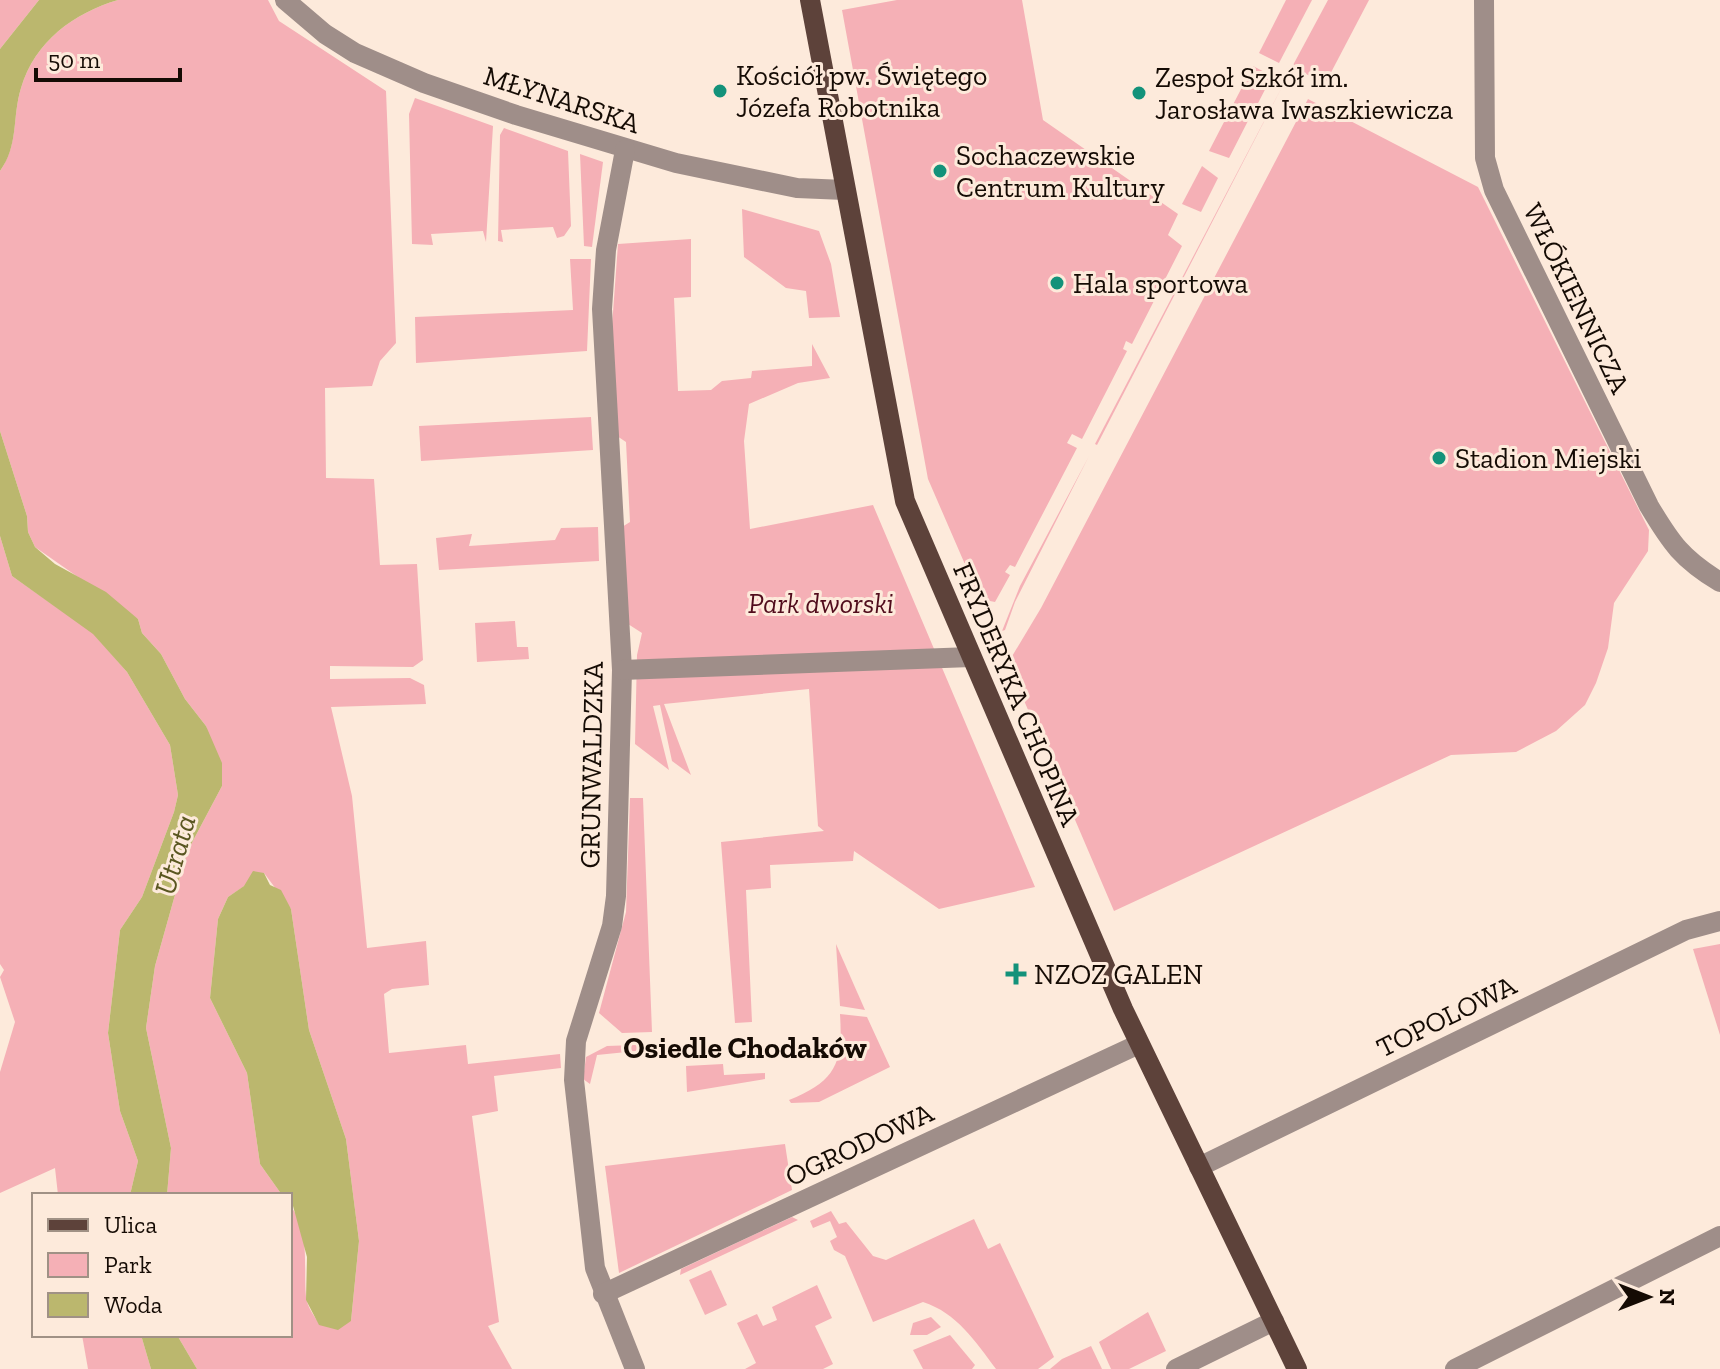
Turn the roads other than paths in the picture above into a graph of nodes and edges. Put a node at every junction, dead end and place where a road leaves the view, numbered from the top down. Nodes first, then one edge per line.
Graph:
1 (285, 0) edge
2 (810, 0) edge
3 (1484, 0) edge
4 (625, 150) junction
5 (845, 190) junction
6 (1720, 582) edge
7 (971, 657) junction
8 (622, 670) junction
9 (1720, 921) edge
10 (1139, 1044) junction
11 (1199, 1167) junction
12 (1720, 1236) edge
13 (603, 1294) junction
14 (1274, 1321) junction
15 (635, 1369) edge
16 (1176, 1369) edge
17 (1297, 1369) edge
18 (1455, 1369) edge

1 - 4 street, MŁYNARSKA
2 - 5 main road, FRYDERYKA CHOPINA
3 - 6 street, WŁÓKIENNICZA
4 - 5 street, MŁYNARSKA
4 - 8 street, GRUNWALDZKA
5 - 7 main road, FRYDERYKA CHOPINA
7 - 8 street
7 - 10 main road, FRYDERYKA CHOPINA
8 - 13 street, GRUNWALDZKA
9 - 11 street, TOPOLOWA
10 - 11 main road, FRYDERYKA CHOPINA
10 - 13 street, OGRODOWA
11 - 14 main road, FRYDERYKA CHOPINA
12 - 18 street
13 - 15 street, GRUNWALDZKA
14 - 16 street
14 - 17 main road, FRYDERYKA CHOPINA

